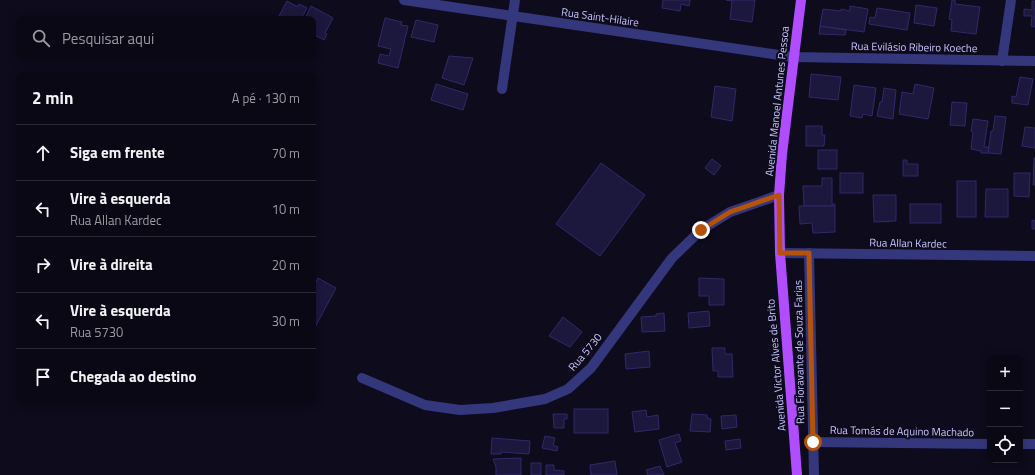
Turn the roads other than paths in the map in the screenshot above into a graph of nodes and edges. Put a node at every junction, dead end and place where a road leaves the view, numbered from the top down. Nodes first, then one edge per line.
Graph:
1 (404, 0) edge
2 (515, 0) edge
3 (801, 0) edge
4 (1011, 0) edge
5 (512, 16) junction
6 (793, 57) junction
7 (1002, 61) junction
8 (1035, 61) edge
9 (502, 89) dead end
10 (779, 195) junction
11 (780, 253) junction
12 (809, 253) junction
13 (1035, 256) edge
14 (362, 378) dead end
15 (813, 442) junction
16 (987, 444) edge
17 (1023, 444) edge
18 (1035, 444) edge
19 (797, 475) edge
20 (814, 475) edge

1 - 5 street, Rua Saint-Hilaire
2 - 5 street
3 - 6 main road, Avenida Manoel Antunes Pessoa
4 - 7 street
5 - 6 street, Rua Saint-Hilaire
5 - 9 street
6 - 7 street, Rua Evilásio Ribeiro Koeche
6 - 10 main road, Avenida Manoel Antunes Pessoa
7 - 8 street, Rua Evilásio Ribeiro Koeche
10 - 11 main road, Avenida Manoel Antunes Pessoa
10 - 14 street, Rua 5730
11 - 12 street, Rua Allan Kardec
11 - 19 main road, Avenida Victor Alves de Brito
12 - 13 street, Rua Allan Kardec
12 - 15 street, Rua Fioravante de Souza Farias
15 - 16 street, Rua Tomás de Aquino Machado
15 - 20 street, Rua Fioravante de Souza Farias
17 - 18 street

